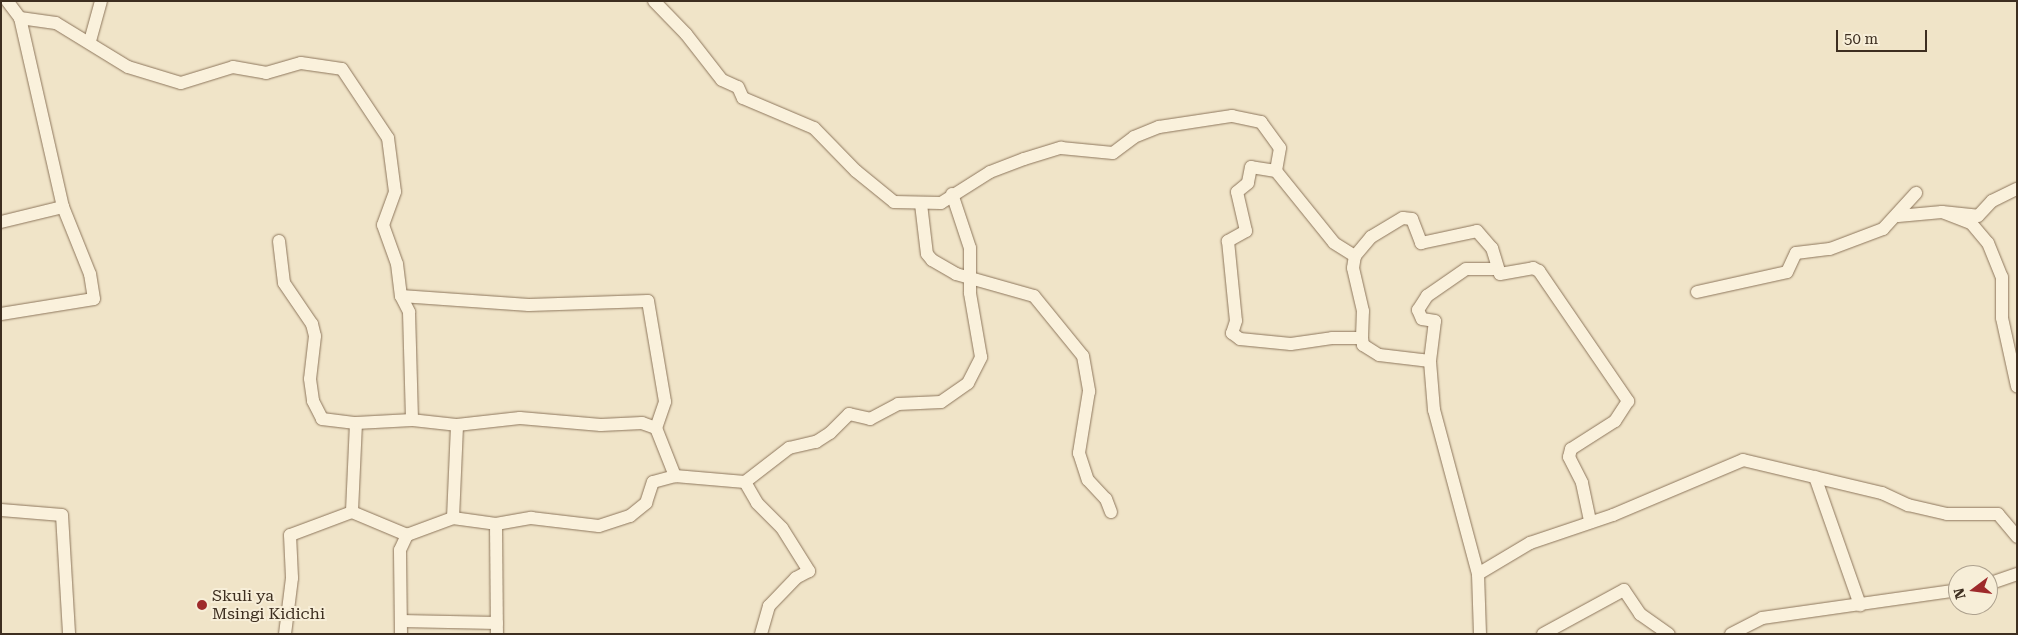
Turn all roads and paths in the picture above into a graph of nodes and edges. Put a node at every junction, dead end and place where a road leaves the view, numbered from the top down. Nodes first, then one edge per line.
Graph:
1 (7, 1) edge
2 (101, 1) edge
3 (654, 1) edge
4 (20, 18) junction
5 (90, 40) junction
6 (1276, 170) junction
7 (2017, 189) edge
8 (1916, 193) dead end
9 (952, 194) junction
10 (921, 204) junction
11 (63, 207) junction
12 (1942, 212) junction
13 (1898, 216) junction
14 (1, 222) edge
15 (279, 241) dead end
16 (1355, 256) junction
17 (1496, 269) junction
18 (969, 278) junction
19 (1697, 292) dead end
20 (401, 296) junction
21 (1, 314) edge
22 (1362, 338) junction
23 (1430, 361) junction
24 (2017, 386) edge
25 (412, 420) junction
26 (356, 424) junction
27 (457, 425) junction
28 (656, 428) junction
29 (675, 476) junction
30 (1815, 477) junction
31 (745, 482) junction
32 (1, 510) edge
33 (352, 512) junction
34 (1111, 512) dead end
35 (453, 518) junction
36 (1590, 522) junction
37 (496, 524) junction
38 (407, 535) junction
39 (2017, 537) edge
40 (1478, 574) junction
41 (2017, 574) edge
42 (1998, 581) edge
43 (1948, 592) edge
44 (1860, 605) junction
45 (401, 627) edge
46 (497, 628) edge
47 (69, 634) edge
48 (285, 634) edge
49 (761, 634) edge
50 (1480, 634) edge
51 (1543, 634) edge
52 (1669, 634) edge
53 (1731, 634) edge

1 - 4 street
2 - 5 street
3 - 10 street
4 - 5 street
4 - 11 street
5 - 20 street
6 - 9 street
6 - 16 street
6 - 22 street
7 - 12 street
8 - 13 street
9 - 10 street
9 - 18 street
10 - 18 street
11 - 14 street
11 - 21 street
12 - 13 street
12 - 24 street
13 - 19 street
15 - 26 street
16 - 17 street
16 - 22 street
17 - 23 street
17 - 36 street
18 - 31 street
18 - 34 street
20 - 25 street
20 - 28 street
22 - 23 street
23 - 40 street
25 - 26 street
25 - 27 street
26 - 33 street
27 - 28 street
27 - 35 street
28 - 29 street
29 - 31 street
29 - 37 street
30 - 36 street
30 - 39 street
30 - 44 street
31 - 49 street
32 - 47 street
33 - 38 street
33 - 48 street
35 - 37 street
35 - 38 street
36 - 40 street
37 - 46 street
38 - 45 street
40 - 50 street
41 - 42 street
43 - 44 street
44 - 53 street
45 - 46 street
51 - 52 street

